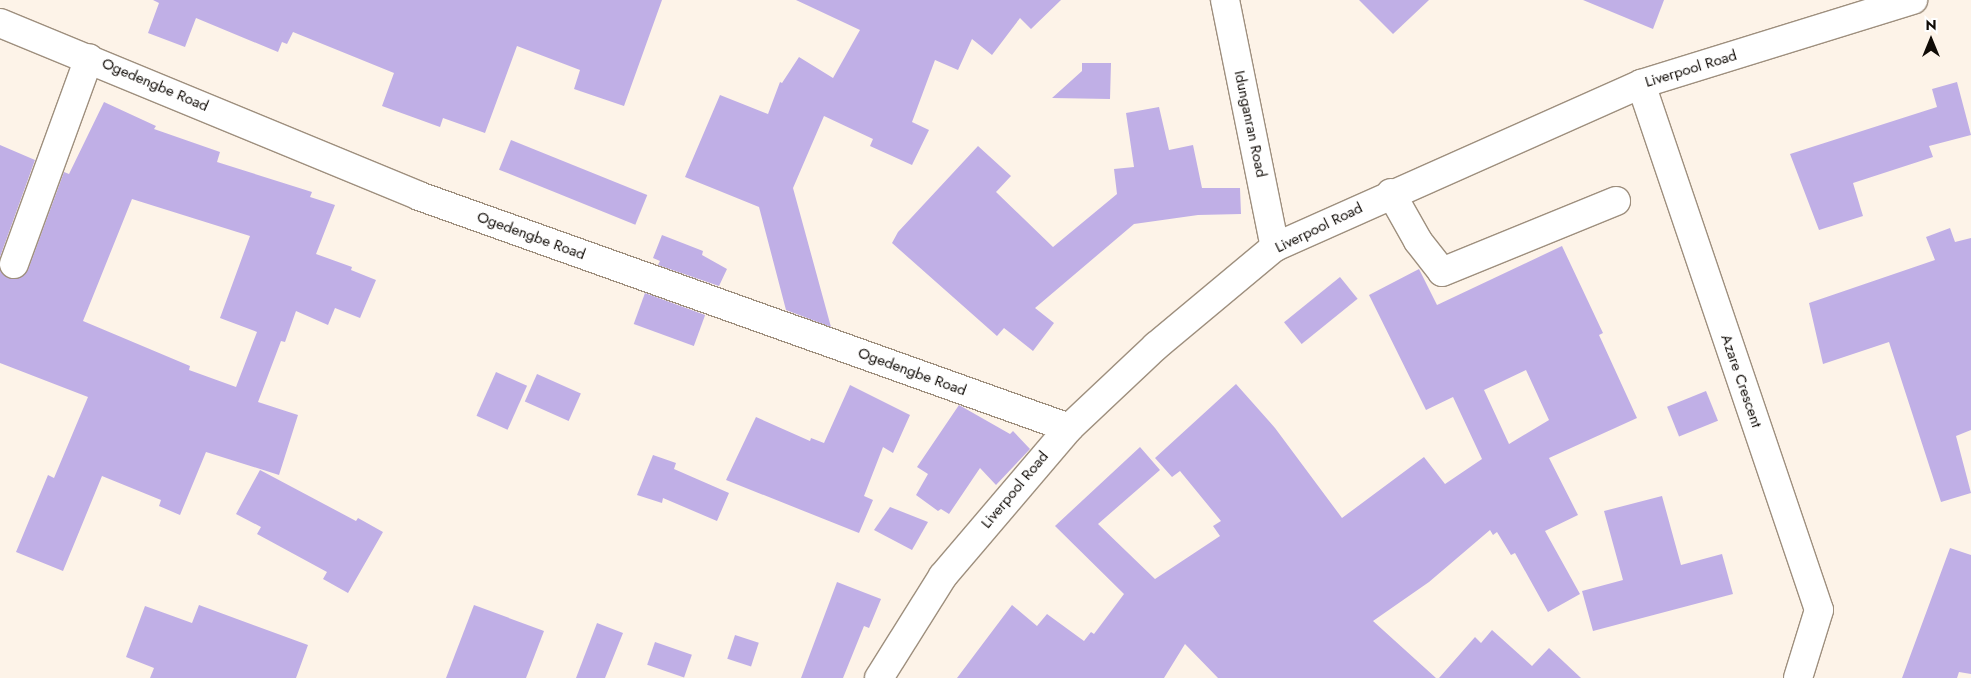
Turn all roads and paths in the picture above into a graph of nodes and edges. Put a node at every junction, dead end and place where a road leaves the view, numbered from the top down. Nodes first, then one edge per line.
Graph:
1 (1225, 0) edge
2 (1913, 0) edge
3 (0, 23) edge
4 (89, 58) junction
5 (1641, 84) junction
6 (1391, 193) junction
7 (1616, 200) dead end
8 (1275, 247) junction
9 (14, 264) dead end
10 (1069, 428) junction
11 (879, 678) edge
12 (1798, 678) edge

1 - 8 street, Idunganran Road
2 - 5 street, Liverpool Road
3 - 4 street, Ogedengbe Road
4 - 9 street
4 - 10 street, Ogedengbe Road
5 - 6 street, Liverpool Road
5 - 12 street, Azare Crescent
6 - 7 street
6 - 8 street, Liverpool Road
8 - 10 street, Liverpool Road
10 - 11 street, Liverpool Road

